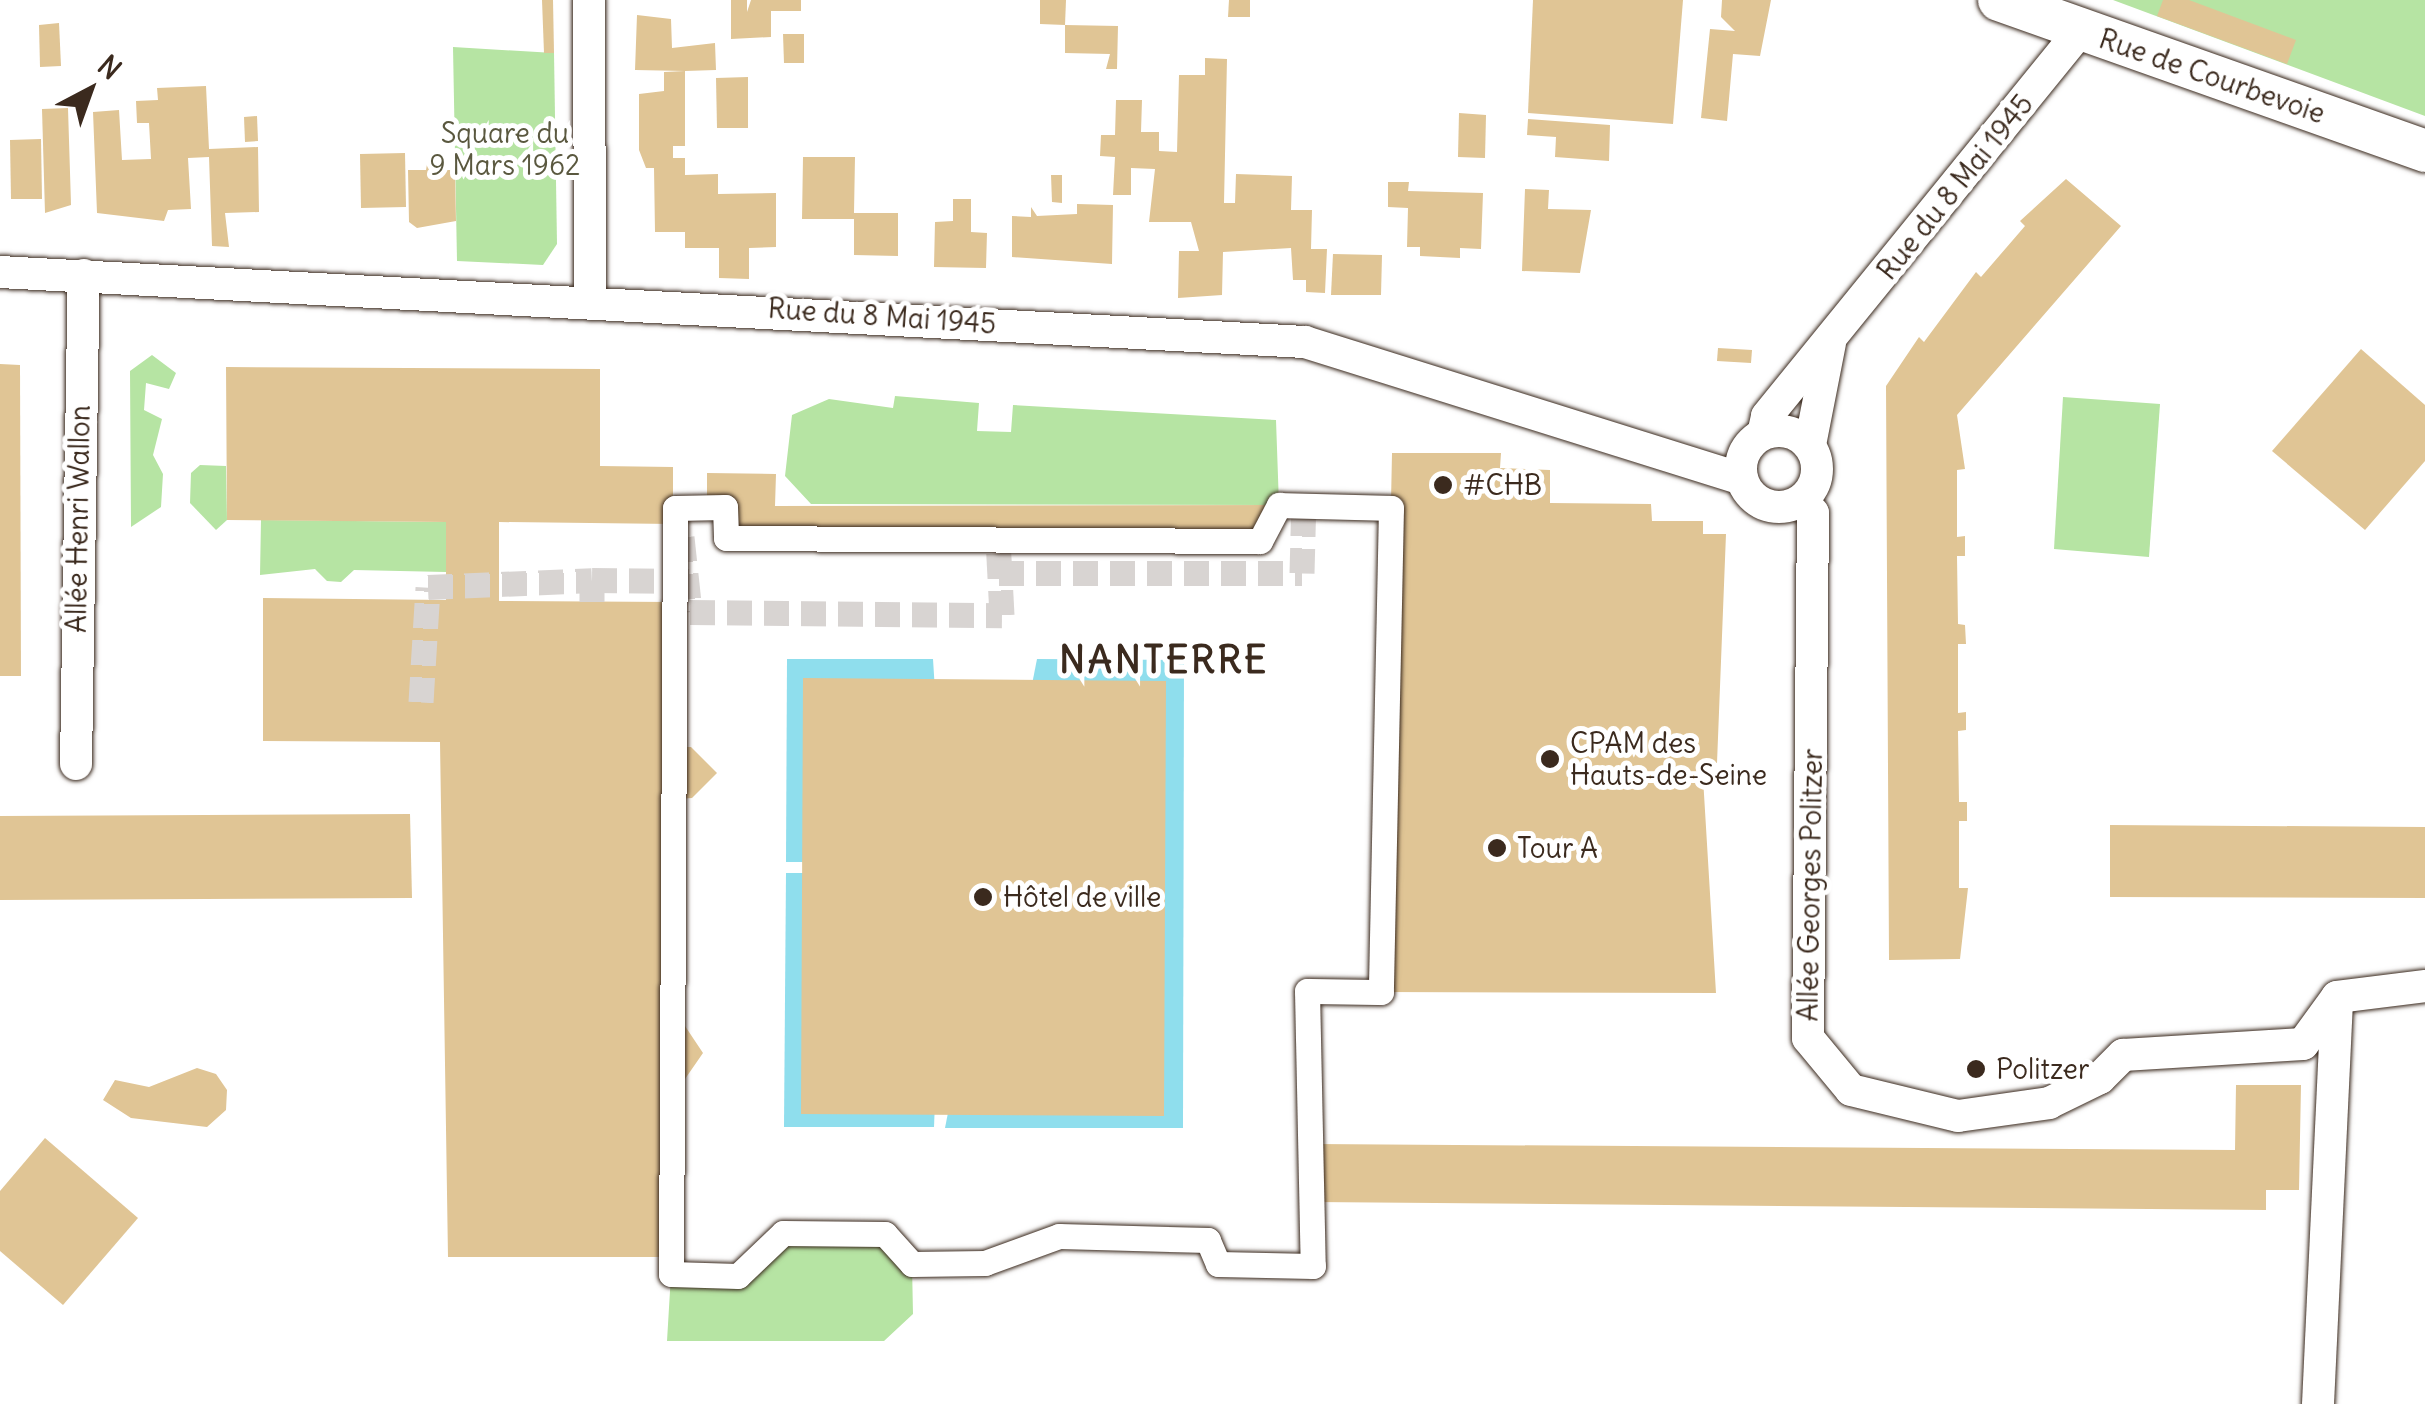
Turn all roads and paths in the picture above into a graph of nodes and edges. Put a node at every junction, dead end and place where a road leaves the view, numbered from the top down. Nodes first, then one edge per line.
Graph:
1 (588, 0) edge
2 (2000, 0) edge
3 (2080, 30) junction
4 (2425, 152) edge
5 (0, 272) edge
6 (84, 275) junction
7 (590, 301) junction
8 (1830, 343) junction
9 (1763, 434) junction
10 (1810, 445) junction
11 (1742, 479) junction
12 (1802, 500) junction
13 (694, 508) joint
14 (76, 764) dead end
15 (2425, 986) edge
16 (2337, 997) junction
17 (2318, 1404) edge

1 - 7 street
2 - 3 street, Rue de Courbevoie
3 - 4 street, Rue de Courbevoie
3 - 8 street, Rue du 8 Mai 1945
5 - 6 street, Rue du 8 Mai 1945
6 - 7 street, Rue du 8 Mai 1945
6 - 14 street, Allée Henri Wallon
7 - 11 street, Rue du 8 Mai 1945
8 - 9 street, Rue du 8 Mai 1945
8 - 10 street, Rue du 8 Mai 1945
9 - 10 street
9 - 11 street
10 - 12 street
11 - 12 street
12 - 16 street, Allée Georges Politzer
13 - 13 street
15 - 16 street
16 - 17 street

